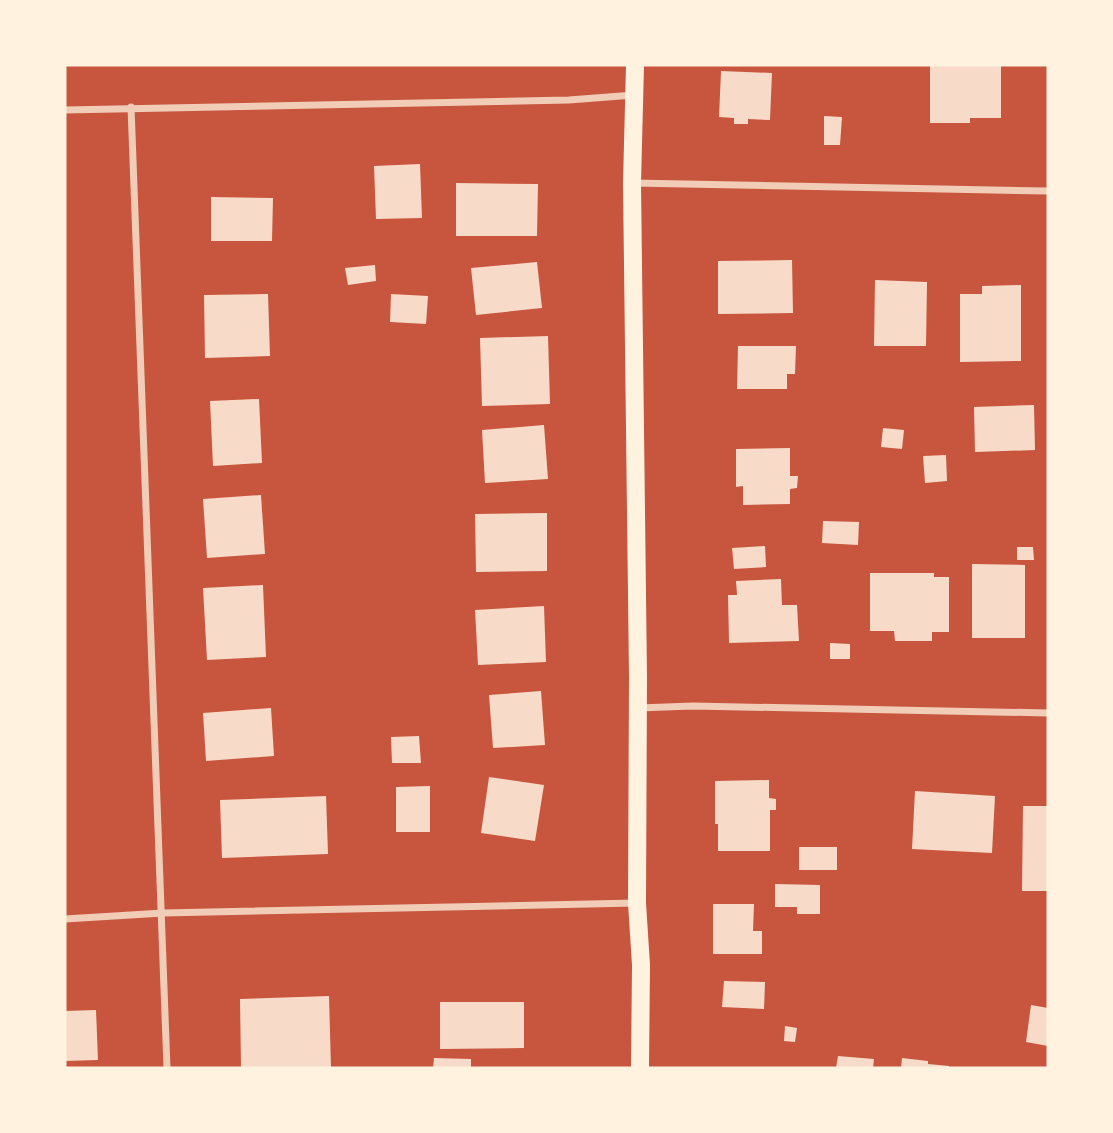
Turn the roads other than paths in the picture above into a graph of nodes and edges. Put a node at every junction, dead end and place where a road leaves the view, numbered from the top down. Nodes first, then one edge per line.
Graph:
1 (635, 65) edge
2 (635, 95) junction
3 (131, 107) junction
4 (65, 110) edge
5 (632, 183) junction
6 (1048, 191) edge
7 (637, 708) junction
8 (1048, 713) edge
9 (637, 903) junction
10 (163, 913) junction
11 (65, 919) edge
12 (167, 1068) edge
13 (640, 1068) edge

1 - 2 main road
2 - 3 street
2 - 5 main road
3 - 4 street
3 - 10 street
5 - 6 street
5 - 7 main road
7 - 8 street
7 - 9 main road
9 - 10 street
9 - 13 main road
10 - 11 street
10 - 12 street

